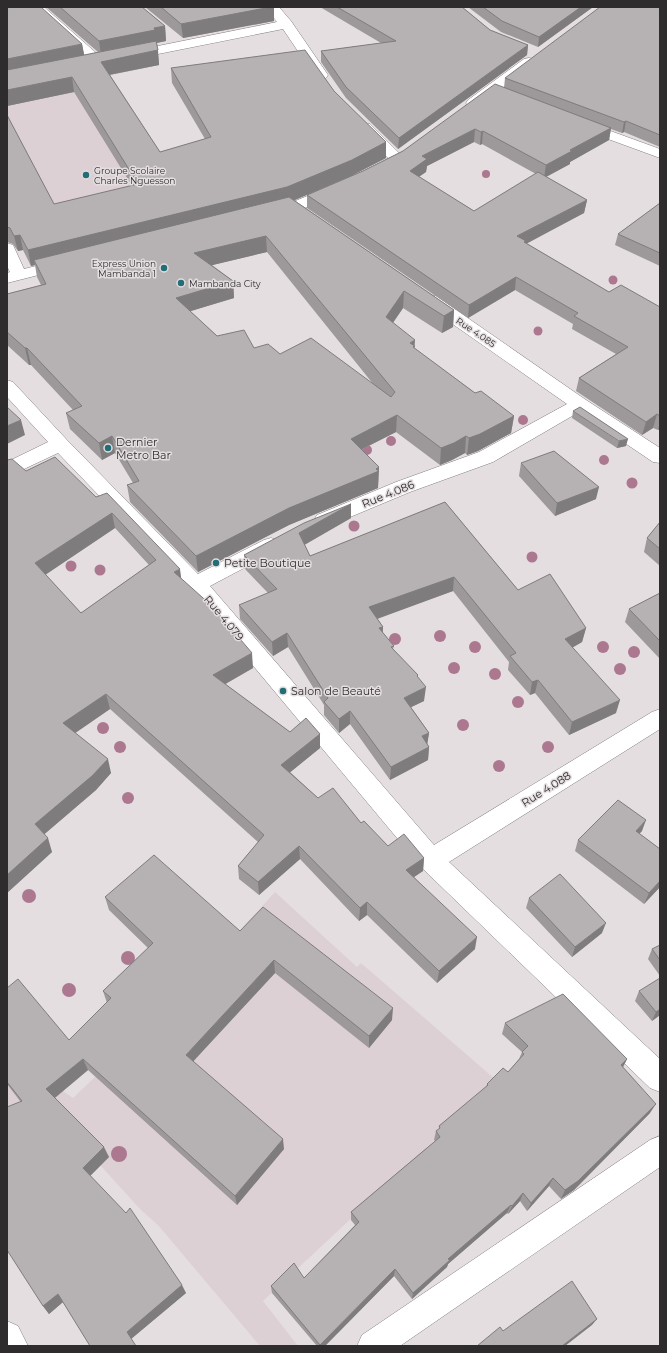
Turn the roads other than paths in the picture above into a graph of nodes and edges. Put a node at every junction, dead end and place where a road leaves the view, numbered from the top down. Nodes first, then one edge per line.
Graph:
1 (36, 7) edge
2 (272, 7) edge
3 (286, 24) junction
4 (170, 36) dead end
5 (181, 45) junction
6 (524, 48) edge
7 (98, 62) junction
8 (83, 65) edge
9 (327, 83) edge
10 (491, 90) junction
11 (506, 95) edge
12 (460, 113) edge
13 (357, 119) edge
14 (572, 121) edge
15 (410, 149) edge
16 (660, 154) edge
17 (350, 183) edge
18 (255, 217) edge
19 (7, 248) edge
20 (80, 260) edge
21 (13, 277) edge
22 (416, 291) edge
23 (7, 386) edge
24 (580, 404) junction
25 (60, 444) junction
26 (660, 457) edge
27 (7, 470) edge
28 (304, 528) edge
29 (284, 538) edge
30 (196, 584) junction
31 (660, 718) edge
32 (431, 860) junction
33 (660, 1078) edge
34 (660, 1150) edge
35 (7, 1337) edge
36 (12, 1346) edge
37 (374, 1346) edge

1 - 7 street
2 - 3 street
3 - 5 street
3 - 9 street
4 - 5 street
5 - 7 street
6 - 10 street
7 - 8 street
10 - 11 street
10 - 12 street
13 - 15 street
14 - 16 street
17 - 18 street
19 - 21 street
20 - 21 street
22 - 24 street, Rue 4.085
23 - 25 street, Rue 4.079
24 - 26 street, Rue 4.085
24 - 28 street, Rue 4.086
25 - 27 street
25 - 30 street, Rue 4.079
29 - 30 street
30 - 32 street, Rue 4.079
31 - 32 street, Rue 4.088
32 - 33 street, Rue 4.079
34 - 37 street
35 - 36 street

